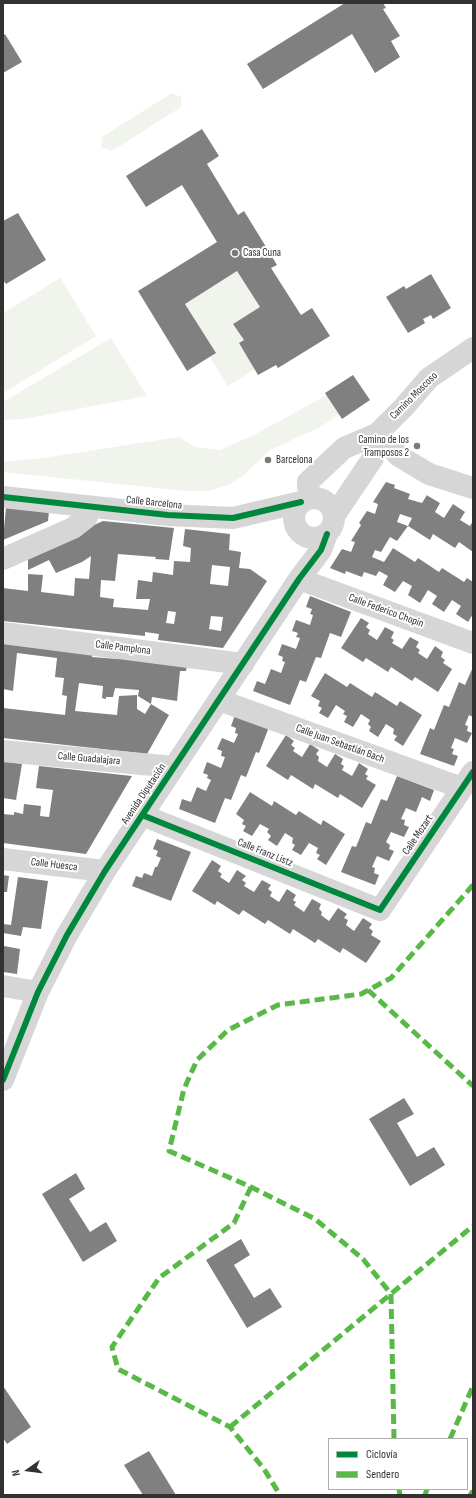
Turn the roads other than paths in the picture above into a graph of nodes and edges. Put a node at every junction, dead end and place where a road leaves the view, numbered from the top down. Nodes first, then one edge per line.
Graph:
1 (473, 348) edge
2 (377, 434) junction
3 (473, 488) edge
4 (3, 497) edge
5 (305, 500) junction
6 (88, 507) junction
7 (331, 525) junction
8 (304, 536) junction
9 (3, 559) edge
10 (299, 579) junction
11 (3, 632) edge
12 (473, 643) edge
13 (243, 664) junction
14 (219, 700) junction
15 (3, 751) edge
16 (174, 767) junction
17 (468, 780) edge
18 (142, 815) junction
19 (3, 859) edge
20 (105, 871) junction
21 (380, 910) joint
22 (3, 986) edge
23 (38, 992) junction
24 (3, 1080) edge

1 - 2 street, Camino Moscoso
2 - 3 street
2 - 5 street, Camino Moscoso
2 - 7 street
4 - 6 street, Calle Barcelona
5 - 6 street, Calle Barcelona
5 - 7 street
5 - 8 street
6 - 9 street
7 - 8 street
7 - 10 street, Avenida Diputación
8 - 10 street
10 - 12 street, Calle Federico Chopin
10 - 13 street, Avenida Diputación
11 - 13 street, Calle Pamplona
13 - 14 street, Avenida Diputación
14 - 16 street, Avenida Diputación
14 - 17 street, Calle Juan Sebastián Bach
15 - 16 street, Calle Guadalajara
16 - 18 street, Avenida Diputación
17 - 21 street, Calle Mozart
18 - 20 street, Avenida Diputación
18 - 21 street, Calle Franz Listz
19 - 20 street, Calle Huesca
20 - 23 street, Avenida Diputación
22 - 23 street
23 - 24 street, Avenida Diputación

